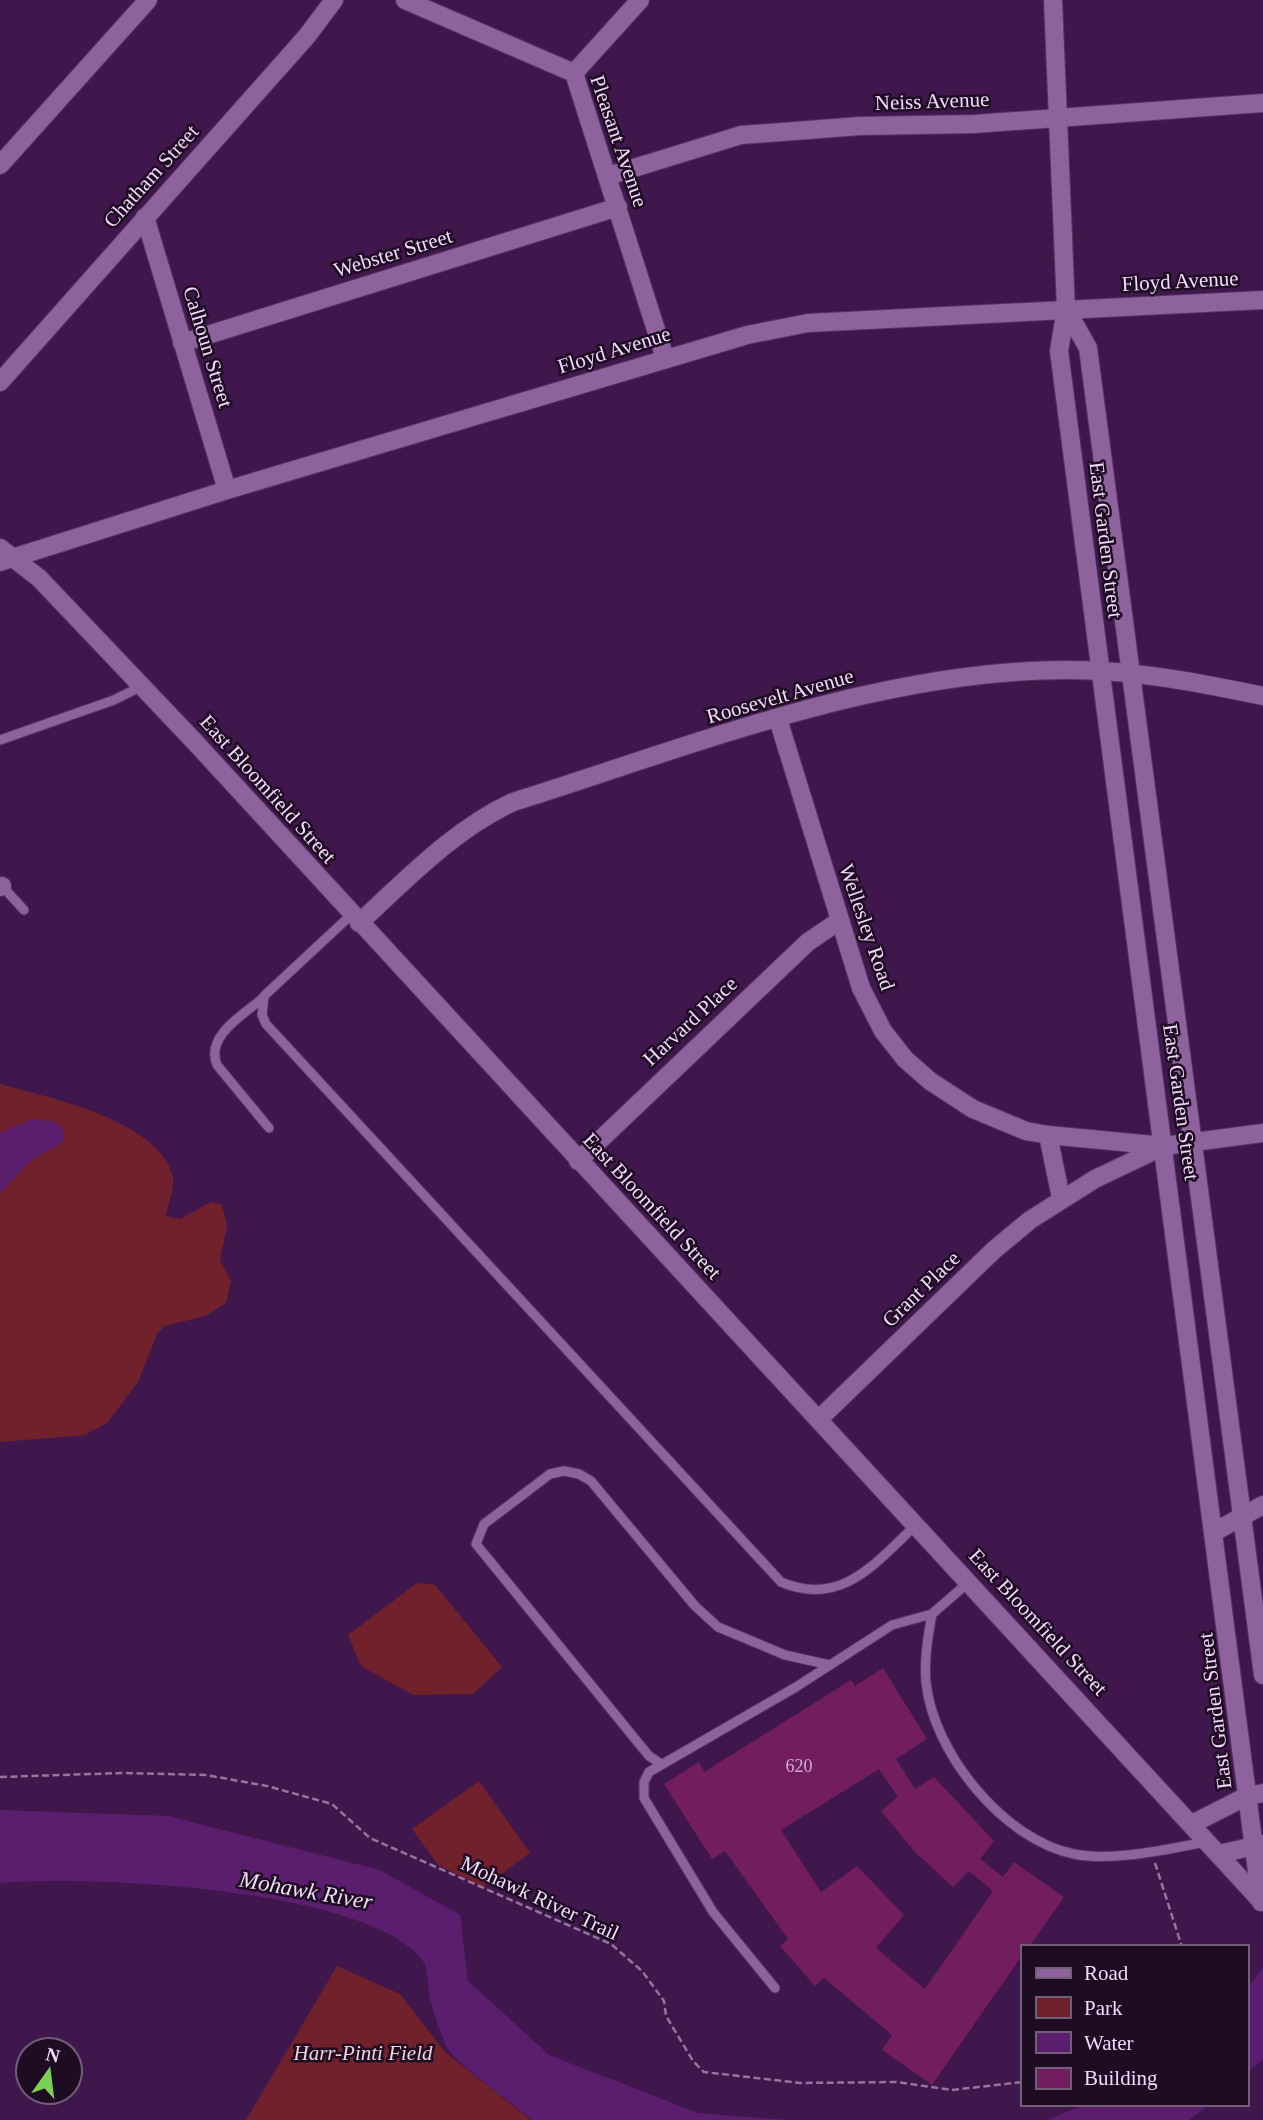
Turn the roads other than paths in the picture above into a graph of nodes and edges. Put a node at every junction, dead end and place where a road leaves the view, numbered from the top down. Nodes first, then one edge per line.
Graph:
1 (148, 0) edge
2 (334, 0) edge
3 (405, 0) edge
4 (640, 0) edge
5 (1053, 0) edge
6 (574, 73) junction
7 (1263, 103) edge
8 (1059, 118) junction
9 (0, 165) edge
10 (608, 176) junction
11 (618, 207) junction
12 (145, 217) junction
13 (1263, 300) edge
14 (1066, 309) junction
15 (182, 343) junction
16 (665, 358) junction
17 (0, 382) edge
18 (227, 490) junction
19 (0, 548) edge
20 (8, 560) edge
21 (1099, 671) junction
22 (1130, 674) junction
23 (142, 686) junction
24 (1263, 696) edge
25 (778, 719) junction
26 (0, 740) edge
27 (1, 886) edge
28 (24, 909) dead end
29 (355, 919) junction
30 (839, 922) junction
31 (264, 996) junction
32 (269, 1128) dead end
33 (1263, 1133) edge
34 (1048, 1135) junction
35 (1194, 1143) junction
36 (1164, 1146) junction
37 (578, 1161) junction
38 (1061, 1198) junction
39 (819, 1419) junction
40 (1263, 1505) edge
41 (1244, 1516) junction
42 (917, 1524) junction
43 (1216, 1531) junction
44 (970, 1581) junction
45 (932, 1614) junction
46 (830, 1665) junction
47 (1263, 1675) edge
48 (661, 1764) junction
49 (1255, 1795) edge
50 (1192, 1824) junction
51 (1259, 1846) edge
52 (1214, 1848) junction
53 (1262, 1902) edge
54 (775, 1988) dead end

1 - 9 street
2 - 12 street, Chatham Street
3 - 6 street, Pleasant Avenue
4 - 6 street
5 - 8 street, East Garden Street
6 - 10 street, Pleasant Avenue
7 - 8 street, Neiss Avenue
8 - 10 street, Neiss Avenue
8 - 14 street, East Garden Street
10 - 11 street, Pleasant Avenue
11 - 15 street, Webster Street
11 - 16 street, Pleasant Avenue
12 - 15 street, Calhoun Street
12 - 17 street, Chatham Street
13 - 14 street, Floyd Avenue
14 - 16 street, Floyd Avenue
14 - 21 street, East Garden Street
14 - 22 street, East Garden Street
15 - 18 street, Calhoun Street
16 - 18 street, Floyd Avenue
18 - 20 street, Floyd Avenue
19 - 20 street, East Bloomfield Street
20 - 23 street, East Bloomfield Street
21 - 22 street, Roosevelt Avenue
21 - 25 street, Roosevelt Avenue
21 - 36 street, East Garden Street
22 - 24 street, Roosevelt Avenue
22 - 35 street, East Garden Street
23 - 26 lane
23 - 29 street, East Bloomfield Street
25 - 29 street, Roosevelt Avenue
25 - 30 street, Wellesley Road
27 - 28 lane
29 - 31 lane
29 - 37 street, East Bloomfield Street
30 - 34 street, Wellesley Road
30 - 37 street, Harvard Place
31 - 32 lane
31 - 42 lane
33 - 35 street, Wellesley Road
34 - 36 street, Wellesley Road
34 - 38 street
35 - 36 street, Wellesley Road
35 - 41 street, East Garden Street
36 - 38 street, Grant Place
36 - 43 street, East Garden Street
37 - 39 street, East Bloomfield Street
38 - 39 street, Grant Place
39 - 42 street, East Bloomfield Street
40 - 41 street
41 - 43 street
41 - 47 street, East Garden Street
42 - 44 street, East Bloomfield Street
43 - 49 street, East Garden Street
44 - 45 lane
44 - 50 street, East Bloomfield Street
45 - 46 lane
45 - 52 lane
46 - 48 lane
46 - 48 lane
48 - 54 lane
49 - 50 street
49 - 51 street, East Garden Street
50 - 52 street, East Bloomfield Street
51 - 52 street
51 - 53 street, East Garden Street
52 - 53 street, East Bloomfield Street

